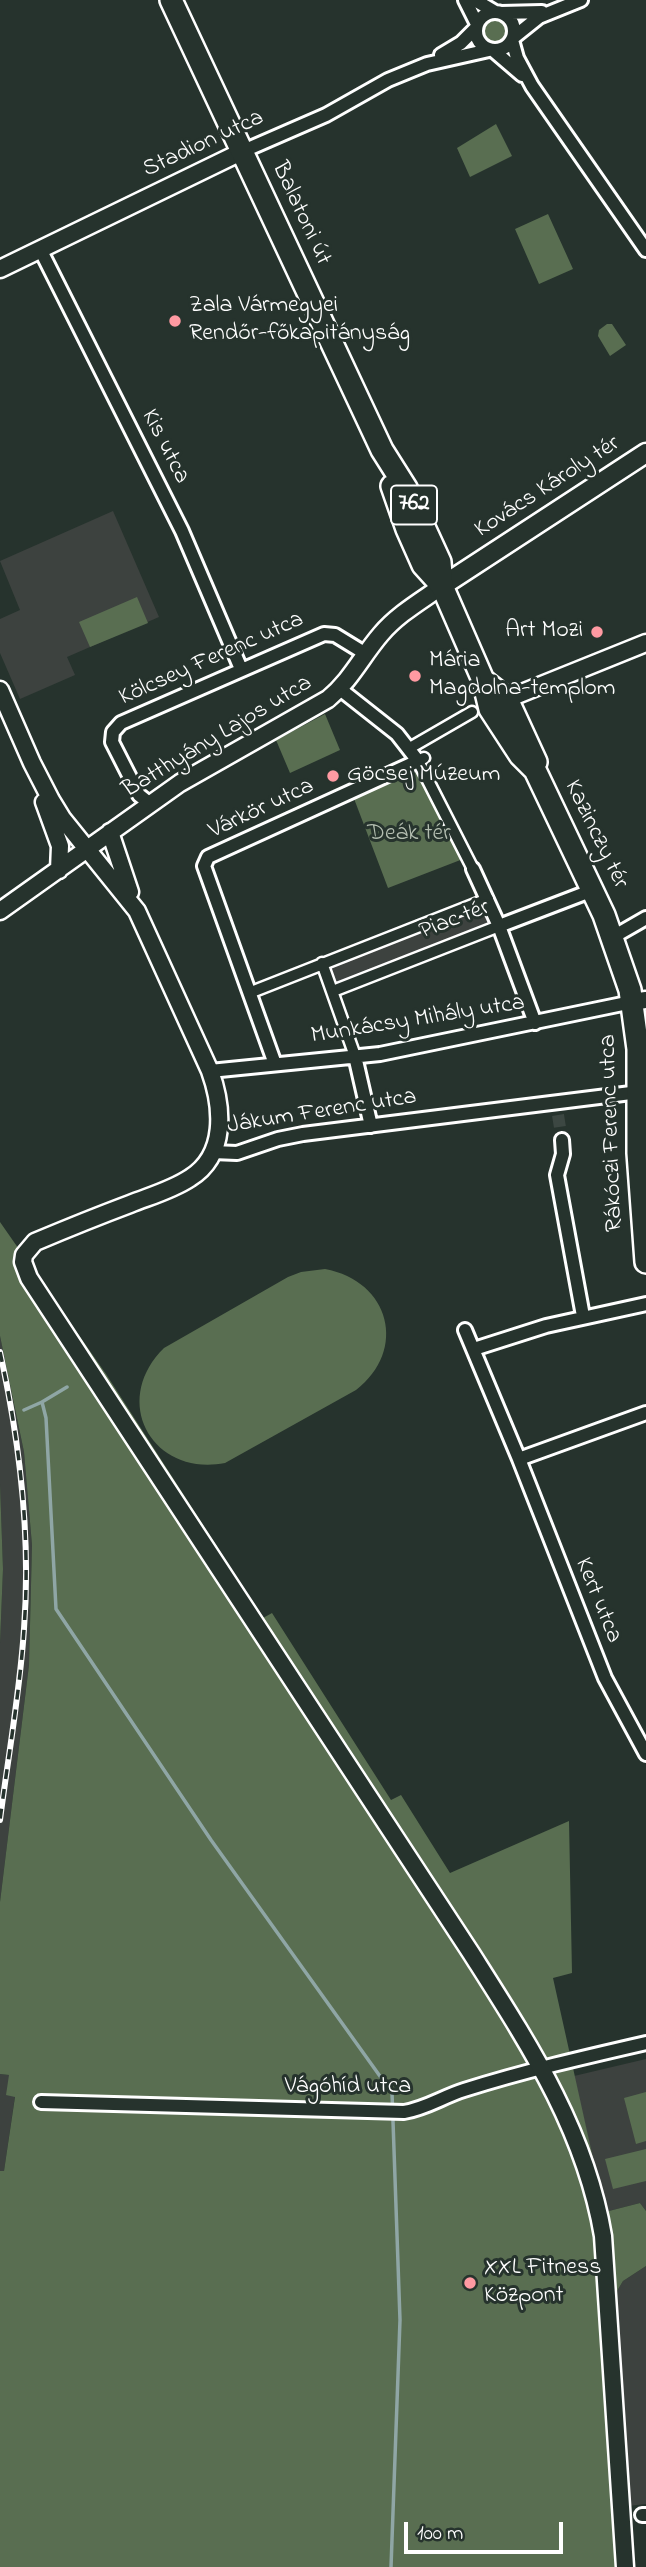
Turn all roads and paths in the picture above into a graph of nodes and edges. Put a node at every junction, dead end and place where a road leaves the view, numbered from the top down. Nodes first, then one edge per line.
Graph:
1 (171, 0) edge
2 (465, 0) edge
3 (475, 0) edge
4 (581, 0) edge
5 (553, 10) junction
6 (498, 12) junction
7 (476, 26) junction
8 (513, 38) junction
9 (492, 50) junction
10 (428, 64) junction
11 (531, 86) junction
12 (241, 152) junction
13 (40, 249) junction
14 (646, 250) edge
15 (0, 269) edge
16 (382, 450) junction
17 (646, 453) edge
18 (440, 562) junction
19 (476, 564) junction
20 (442, 586) junction
21 (646, 643) edge
22 (366, 654) junction
23 (240, 669) junction
24 (483, 680) junction
25 (340, 689) junction
26 (0, 690) edge
27 (507, 699) junction
28 (472, 712) dead end
29 (408, 748) junction
30 (421, 759) junction
31 (32, 763) junction
32 (535, 770) junction
33 (149, 803) junction
34 (110, 832) junction
35 (88, 848) junction
36 (474, 869) joint
37 (59, 870) junction
38 (593, 890) junction
39 (488, 900) junction
40 (0, 911) edge
41 (137, 911) junction
42 (646, 918) edge
43 (499, 926) junction
44 (613, 937) junction
45 (322, 962) junction
46 (333, 991) junction
47 (249, 993) junction
48 (639, 1001) edge
49 (535, 1023) junction
50 (355, 1056) junction
51 (275, 1064) junction
52 (210, 1071) junction
53 (639, 1092) junction
54 (371, 1126) junction
55 (562, 1140) tunnel mouth
56 (213, 1152) junction
57 (646, 1262) edge
58 (646, 1304) edge
59 (583, 1317) junction
60 (464, 1330) dead end
61 (474, 1349) junction
62 (646, 1413) edge
63 (519, 1459) junction
64 (646, 1754) edge
65 (646, 2043) edge
66 (542, 2067) junction
67 (41, 2102) dead end
68 (625, 2567) edge

1 - 12 main road, Balatoni út / 762
2 - 7 street
3 - 6 street
4 - 5 street
5 - 6 street
5 - 8 street
6 - 7 street
6 - 8 street
7 - 9 street
7 - 10 street, Stadion utca
8 - 9 street
8 - 11 street
9 - 10 street, Stadion utca
9 - 11 street
10 - 12 street, Stadion utca
11 - 14 street
12 - 13 street, Stadion utca
12 - 16 main road, Balatoni út / 762
13 - 15 street, Stadion utca
13 - 23 street, Kis utca
16 - 18 main road, Balatoni út / 762
16 - 20 main road, Balatoni út / 762
17 - 19 main road, Kovács Károly tér
18 - 19 main road, Kovács Károly tér
18 - 20 main road, Balatoni út / 762
19 - 20 main road, Kovács Károly tér
20 - 22 street, Batthyány Lajos utca
20 - 24 main road, Kazinczy tér / 762
21 - 27 street
22 - 23 street, Kölcsey Ferenc utca
22 - 25 street, Batthyány Lajos utca
23 - 33 street, Kölcsey Ferenc utca
24 - 27 main road, Kazinczy tér
24 - 32 main road, Kazinczy tér / 762
25 - 29 street
25 - 33 street, Batthyány Lajos utca
26 - 31 street
27 - 32 main road, Kazinczy tér / 762
28 - 29 street
29 - 30 street
30 - 36 street
30 - 47 street, Várkör utca
31 - 35 street
31 - 37 street
32 - 38 main road, Kazinczy tér / 762
33 - 34 street, Batthyány Lajos utca
34 - 35 street, Batthyány Lajos utca
34 - 41 street
35 - 37 street, Batthyány Lajos utca
35 - 41 street
36 - 39 street
37 - 40 street, Batthyány Lajos utca
38 - 43 street, Piac tér
38 - 44 main road, Kazinczy tér / 762
39 - 43 street
39 - 45 street, Piac tér
41 - 52 street
42 - 44 street
43 - 46 street, Piac tér
43 - 49 street
44 - 48 main road, Kazinczy tér / 762
45 - 46 street
45 - 47 street, Piac tér
46 - 50 street
47 - 51 street, Várkör utca
48 - 49 street, Munkácsy Mihály utca
48 - 53 main road, Rákóczi Ferenc utca / 762
49 - 50 street, Munkácsy Mihály utca
50 - 51 street, Munkácsy Mihály utca
50 - 54 street
51 - 52 street, Munkácsy Mihály utca
52 - 56 street
53 - 54 street, Jákum Ferenc utca
53 - 57 main road, Rákóczi Ferenc utca / 762
54 - 56 street, Jákum Ferenc utca
55 - 59 street
56 - 66 street, Jákum Ferenc utca
58 - 59 street
59 - 61 street
60 - 61 street, Kert utca
61 - 63 street, Kert utca
62 - 63 street
63 - 64 street, Kert utca
65 - 66 street, Vágóhíd utca
66 - 67 street, Vágóhíd utca
66 - 68 street

